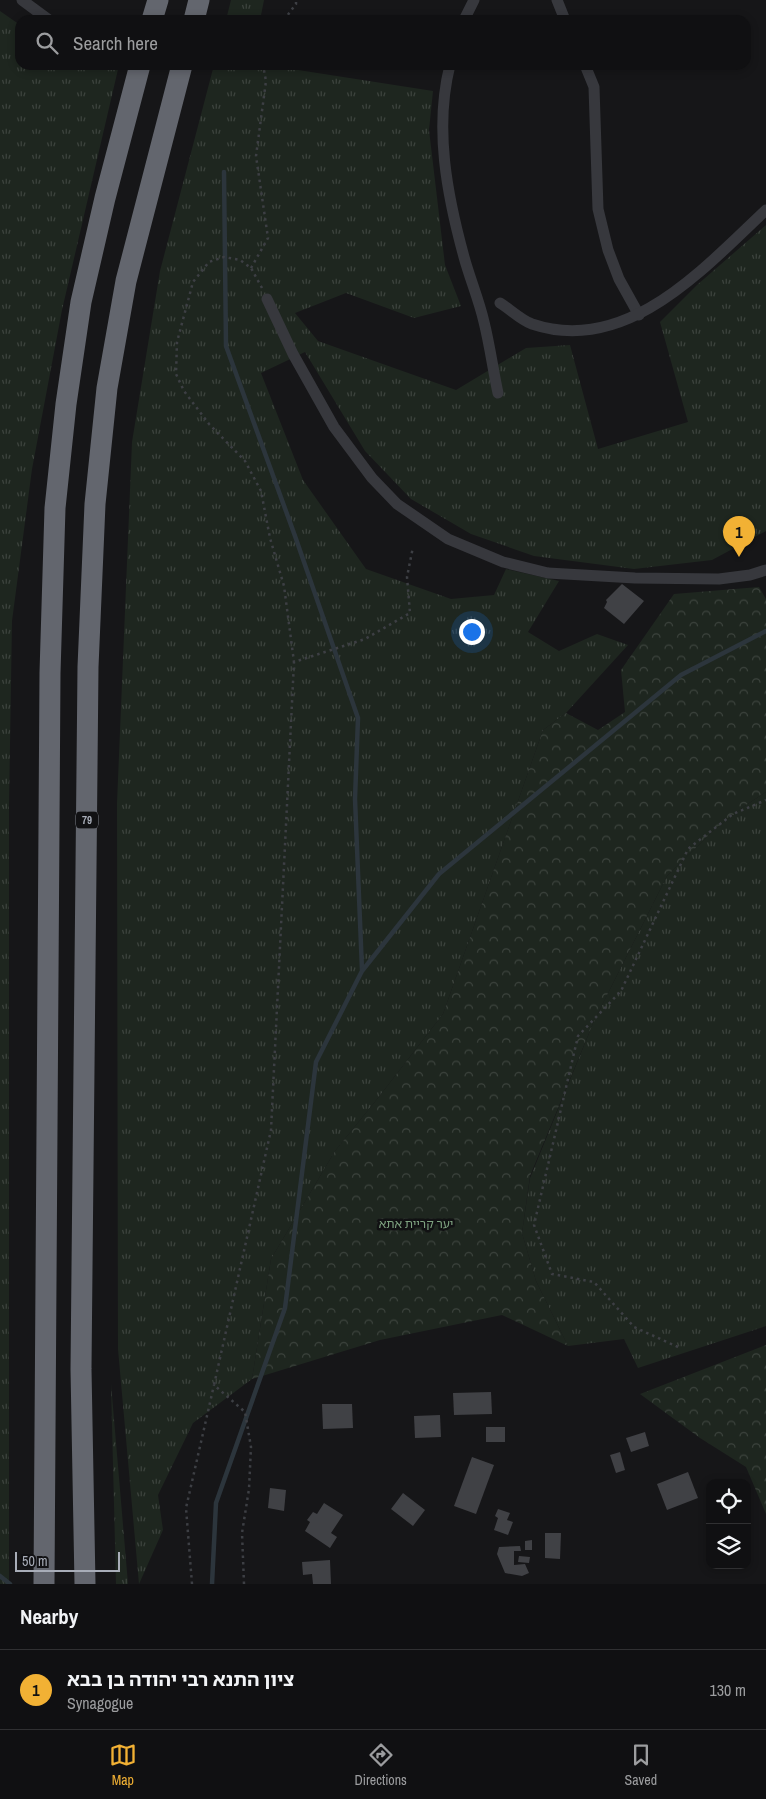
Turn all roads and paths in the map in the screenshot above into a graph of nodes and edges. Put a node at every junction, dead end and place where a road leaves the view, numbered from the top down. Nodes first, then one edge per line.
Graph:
1 (22, 0) edge
2 (158, 0) edge
3 (199, 0) edge
4 (296, 0) edge
5 (474, 0) edge
6 (556, 0) edge
7 (42, 15) edge
8 (154, 15) edge
9 (195, 15) edge
10 (288, 15) edge
11 (466, 15) edge
12 (563, 15) edge
13 (139, 70) edge
14 (181, 70) edge
15 (264, 70) edge
16 (449, 70) edge
17 (587, 70) edge
18 (766, 210) edge
19 (251, 268) junction
20 (267, 299) joint
21 (500, 303) dead end
22 (639, 315) junction
23 (498, 393) dead end
24 (414, 547) dead end
25 (766, 570) edge
26 (294, 662) junction
27 (766, 800) edge
28 (678, 1347) dead end
29 (214, 1385) junction
30 (43, 1497) junction
31 (38, 1584) edge
32 (44, 1584) edge
33 (85, 1584) edge
34 (192, 1584) edge
35 (244, 1584) edge

1 - 7 street
2 - 8 highway
3 - 9 highway
4 - 10 path
5 - 11 street
6 - 12 street
13 - 30 highway
14 - 33 highway, 79
15 - 19 path
16 - 23 street
17 - 22 street
18 - 22 street
19 - 20 path
19 - 26 path
20 - 25 street
21 - 22 street
24 - 26 path
26 - 29 path
27 - 28 path
29 - 34 path
29 - 35 path
30 - 31 highway
30 - 32 highway

